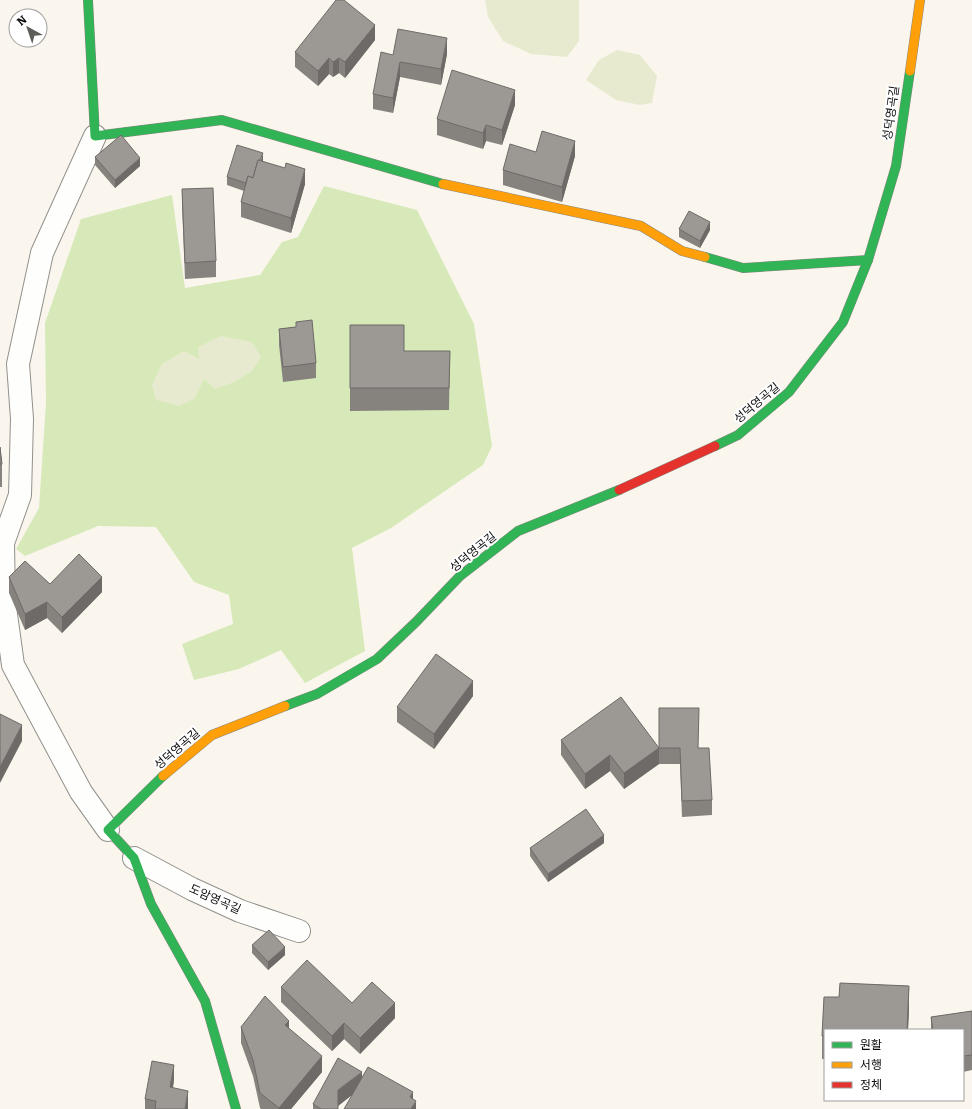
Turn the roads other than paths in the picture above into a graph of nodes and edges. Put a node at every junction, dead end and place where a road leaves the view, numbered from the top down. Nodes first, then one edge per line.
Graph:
1 (88, 0) edge
2 (920, 0) edge
3 (95, 136) junction
4 (868, 260) junction
5 (6, 661) edge
6 (108, 830) junction
7 (134, 858) junction
8 (300, 931) dead end
9 (236, 1109) edge

1 - 3 main road
2 - 4 main road, 성덕영곡길
3 - 4 main road
3 - 5 street
4 - 6 main road, 성덕영곡길
5 - 6 street
6 - 7 main road
7 - 8 street, 도암영곡길
7 - 9 main road

